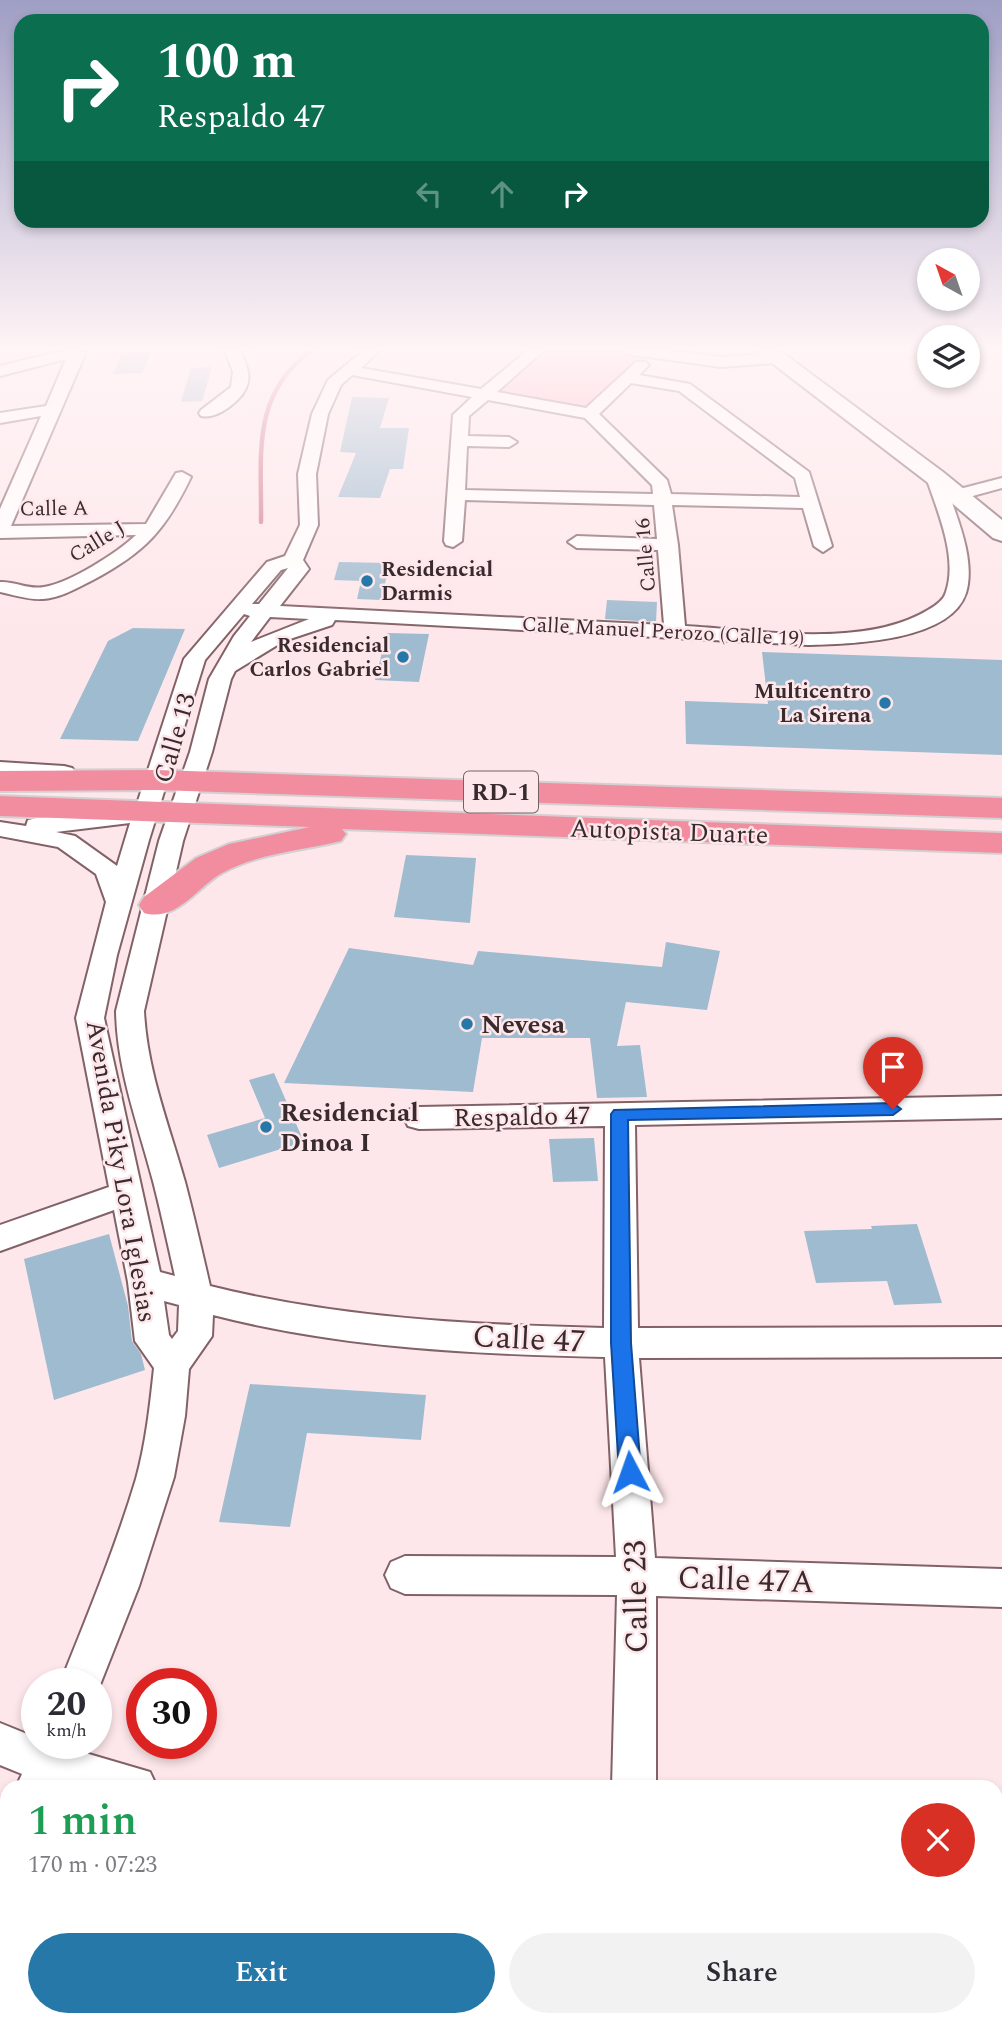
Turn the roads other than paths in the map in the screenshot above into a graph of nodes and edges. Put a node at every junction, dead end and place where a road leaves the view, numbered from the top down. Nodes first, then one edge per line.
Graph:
1 (36, 444) edge
2 (313, 444) edge
3 (459, 444) edge
4 (621, 444) edge
5 (761, 444) edge
6 (891, 444) edge
7 (23, 477) junction
8 (182, 477) dead end
9 (935, 477) junction
10 (0, 481) edge
11 (1002, 483) edge
12 (457, 495) junction
13 (958, 495) junction
14 (663, 499) junction
15 (812, 503) junction
16 (151, 529) junction
17 (0, 531) edge
18 (1002, 533) edge
19 (453, 541) dead end
20 (577, 542) dead end
21 (669, 545) junction
22 (822, 546) dead end
23 (293, 568) junction
24 (4, 587) dead end
25 (236, 609) junction
26 (265, 611) junction
27 (344, 616) junction
28 (675, 631) junction
29 (220, 679) junction
30 (0, 769) edge
31 (0, 781) edge
32 (169, 797) junction
33 (0, 806) edge
34 (1002, 808) edge
35 (411, 822) junction
36 (0, 827) edge
37 (1002, 843) edge
38 (120, 901) junction
39 (157, 905) junction
40 (143, 954) junction
41 (104, 955) junction
42 (1002, 1107) edge
43 (620, 1114) junction
44 (419, 1118) dead end
45 (127, 1193) junction
46 (0, 1238) edge
47 (145, 1282) junction
48 (197, 1296) junction
49 (1002, 1342) edge
50 (621, 1343) junction
51 (172, 1364) junction
52 (405, 1575) dead end
53 (637, 1576) junction
54 (1002, 1588) edge
55 (86, 1668) edge
56 (0, 1744) edge
57 (47, 1765) edge
58 (107, 1780) edge
59 (634, 1780) edge

1 - 7 street
2 - 23 street, Calle 13
3 - 12 street
4 - 14 street, Calle 16
5 - 15 street
6 - 9 main road
7 - 10 street
7 - 17 street
8 - 16 street, Calle J
9 - 13 main road
9 - 28 street, Calle Manuel Perozo (Calle 19)
11 - 13 street
12 - 14 street
12 - 19 street
13 - 18 main road
14 - 15 street
14 - 21 street, Calle 16
15 - 22 street
16 - 17 street, Calle A
16 - 24 street, Calle J
20 - 21 street
21 - 28 street, Calle 16
23 - 25 street
23 - 26 street, Calle 13
23 - 27 street
25 - 26 street, Calle Manuel Perozo (Calle 19)
25 - 32 street
26 - 27 street, Calle Manuel Perozo (Calle 19)
26 - 29 street, Calle 13
27 - 28 street, Calle Manuel Perozo (Calle 19)
27 - 29 street
29 - 32 street, Calle 13
30 - 32 street
31 - 32 highway, Autopista Duarte / RD-1
32 - 33 highway, Autopista Duarte / RD-1
32 - 34 highway, Autopista Duarte / RD-1
32 - 35 highway, Autopista Duarte / RD-1
32 - 36 street
32 - 38 street, Avenida Piky Lora Iglesias
32 - 39 street, Avenida Piky Lora Iglesias
35 - 37 highway, Autopista Duarte / RD-1
35 - 39 highway
36 - 38 street
38 - 41 street, Avenida Piky Lora Iglesias
39 - 40 street, Avenida Piky Lora Iglesias
40 - 41 street
40 - 48 street, Avenida Piky Lora Iglesias
41 - 45 street, Avenida Piky Lora Iglesias
42 - 43 street, Respaldo 47
43 - 44 street, Respaldo 47
43 - 50 street, Calle 23
45 - 46 street
45 - 47 street, Avenida Piky Lora Iglesias
47 - 48 street, Calle 47
47 - 51 street, Avenida Piky Lora Iglesias
48 - 50 street, Calle 47
48 - 51 street, Avenida Piky Lora Iglesias
49 - 50 street, Calle 47
50 - 53 street, Calle 23
51 - 55 street
52 - 53 street, Calle 47A
53 - 54 street, Calle 47A
53 - 59 street, Calle 23
56 - 57 street
57 - 58 street

